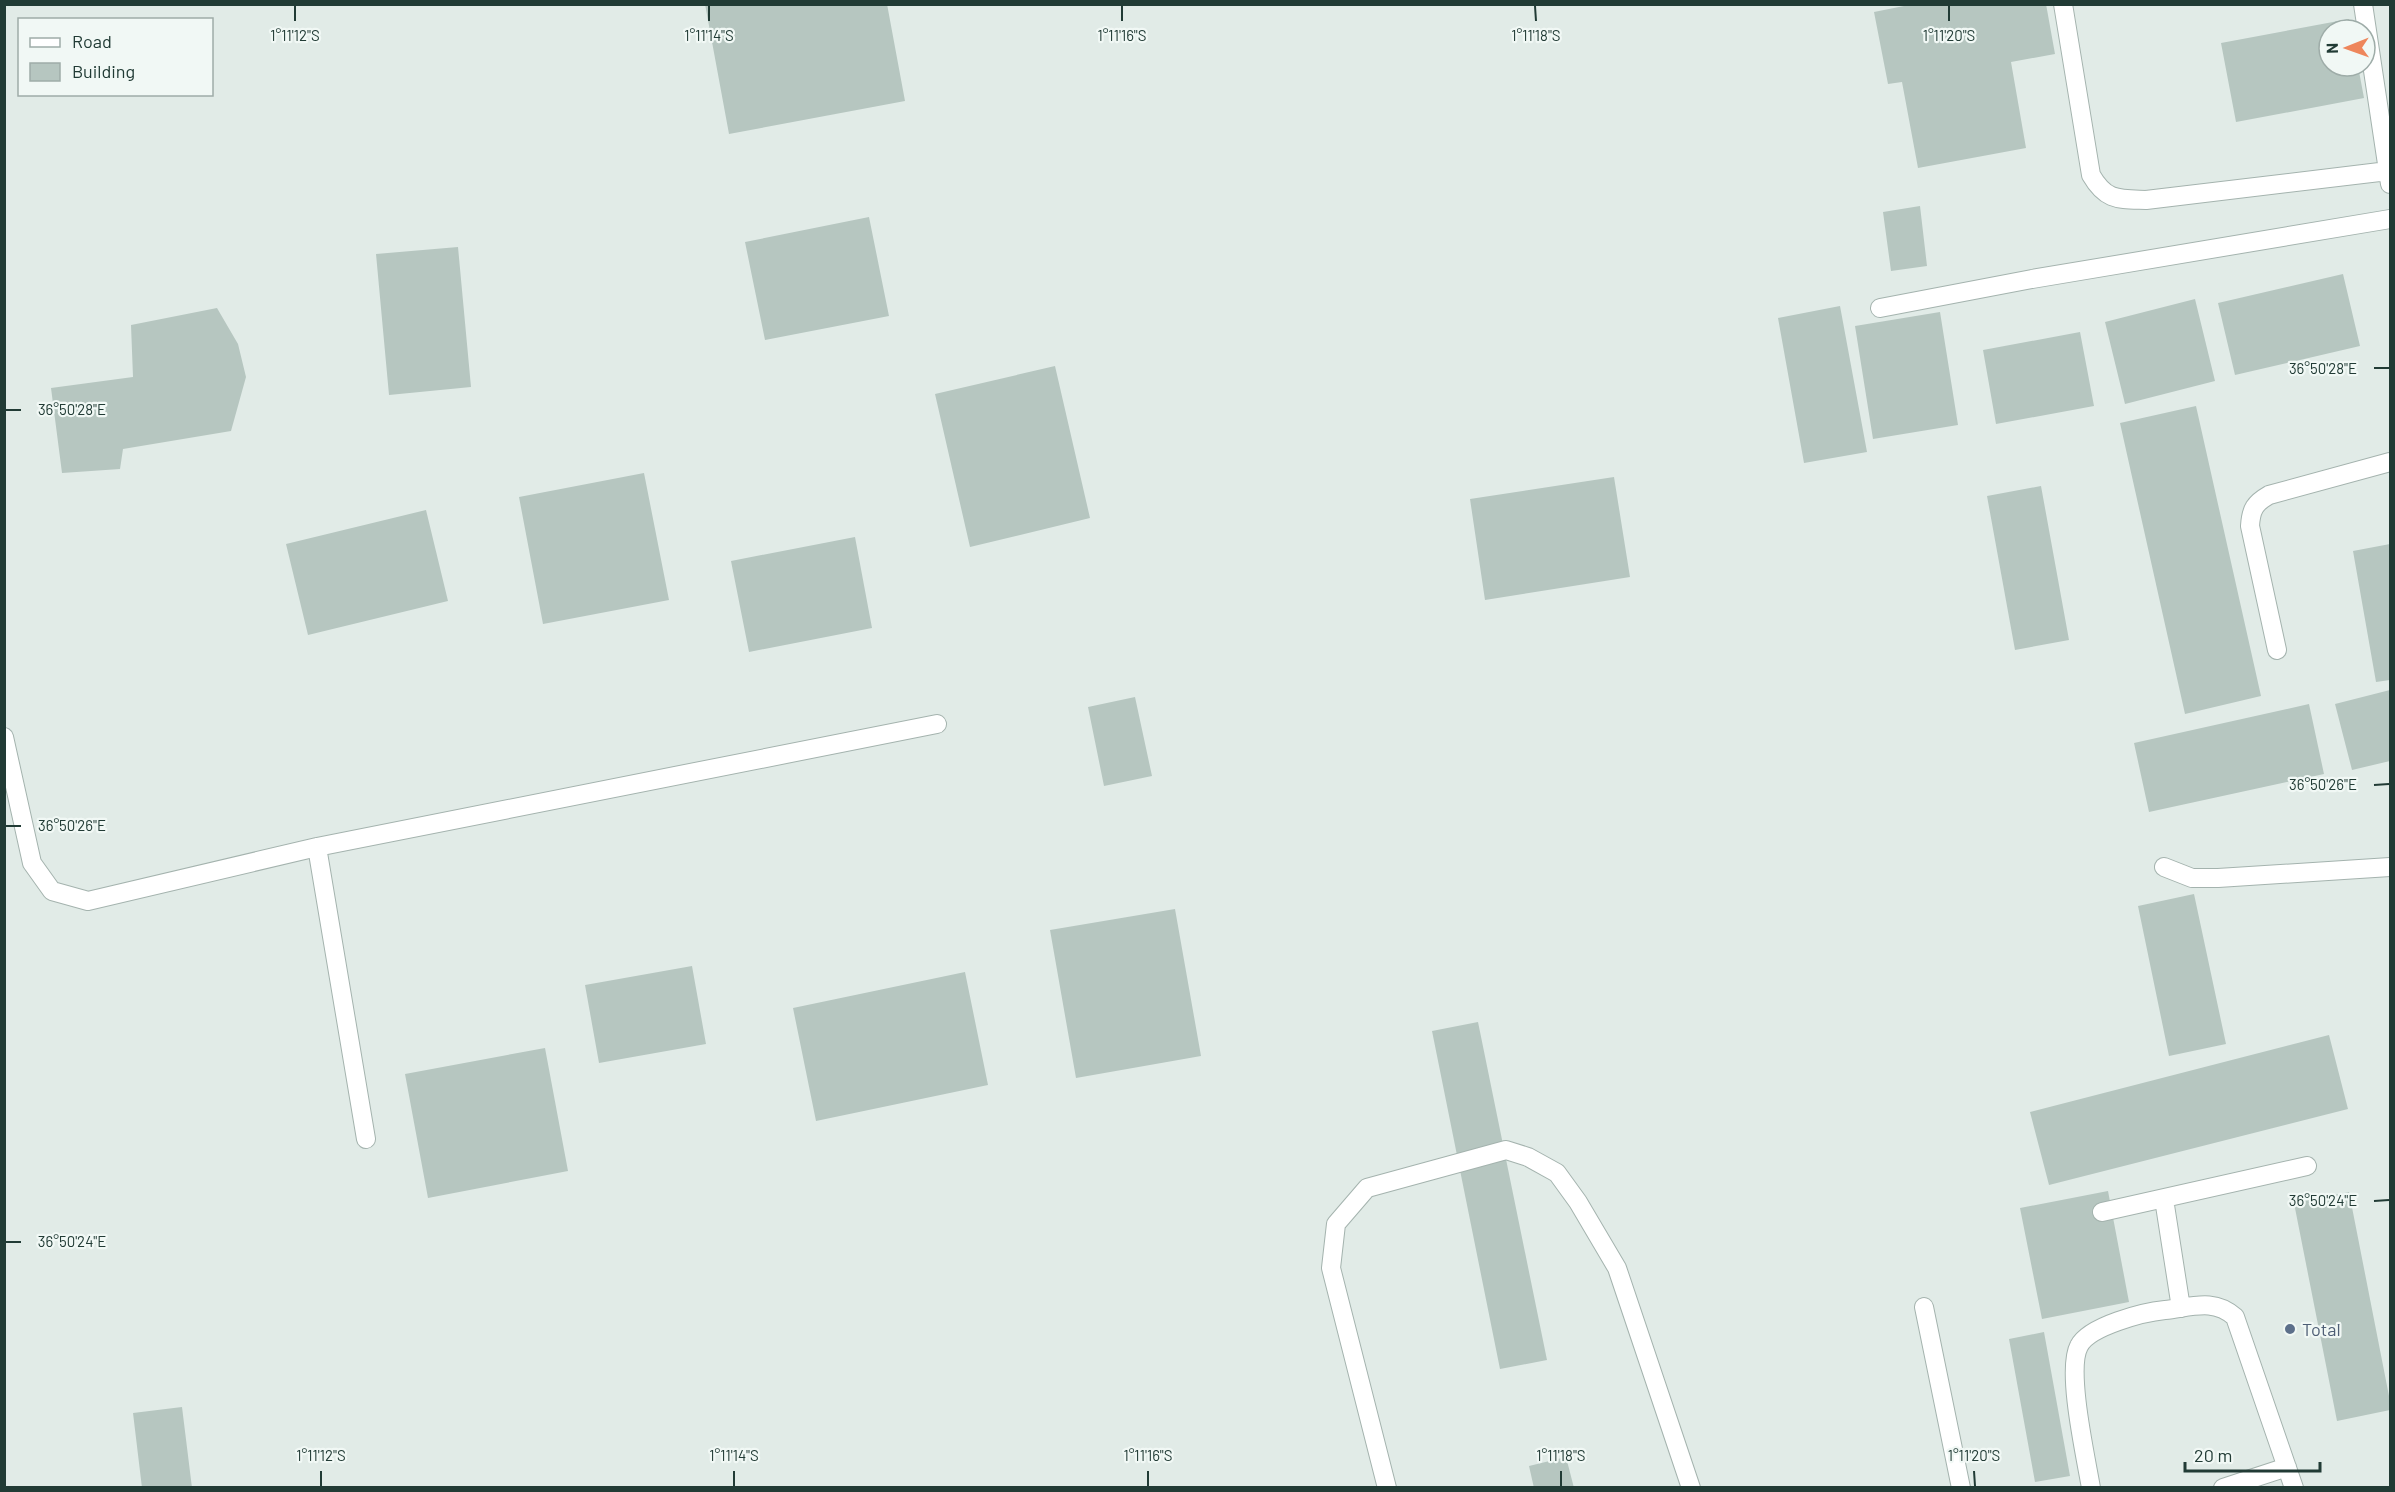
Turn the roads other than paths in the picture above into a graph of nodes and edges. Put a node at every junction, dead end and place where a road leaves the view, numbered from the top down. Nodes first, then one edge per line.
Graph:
1 (2063, 4) edge
2 (2363, 4) edge
3 (2390, 177) edge
4 (2391, 219) edge
5 (1880, 308) dead end
6 (2391, 462) edge
7 (2277, 650) dead end
8 (937, 724) dead end
9 (4, 737) edge
10 (317, 847) junction
11 (2164, 867) dead end
12 (2391, 867) edge
13 (366, 1139) dead end
14 (2307, 1166) dead end
15 (2164, 1199) junction
16 (2102, 1212) dead end
17 (1924, 1307) dead end
18 (2181, 1308) junction
19 (2287, 1467) junction
20 (1387, 1488) edge
21 (1691, 1488) edge
22 (1960, 1488) edge
23 (2091, 1488) edge
24 (2223, 1488) edge
25 (2294, 1488) edge

1 - 3 street
2 - 3 street
4 - 5 street
6 - 7 street
8 - 10 street
9 - 10 street
10 - 13 street
11 - 12 street
14 - 15 street
15 - 16 street
15 - 18 street
17 - 22 street
18 - 19 street
18 - 23 street
19 - 24 street
19 - 25 street
20 - 21 street

